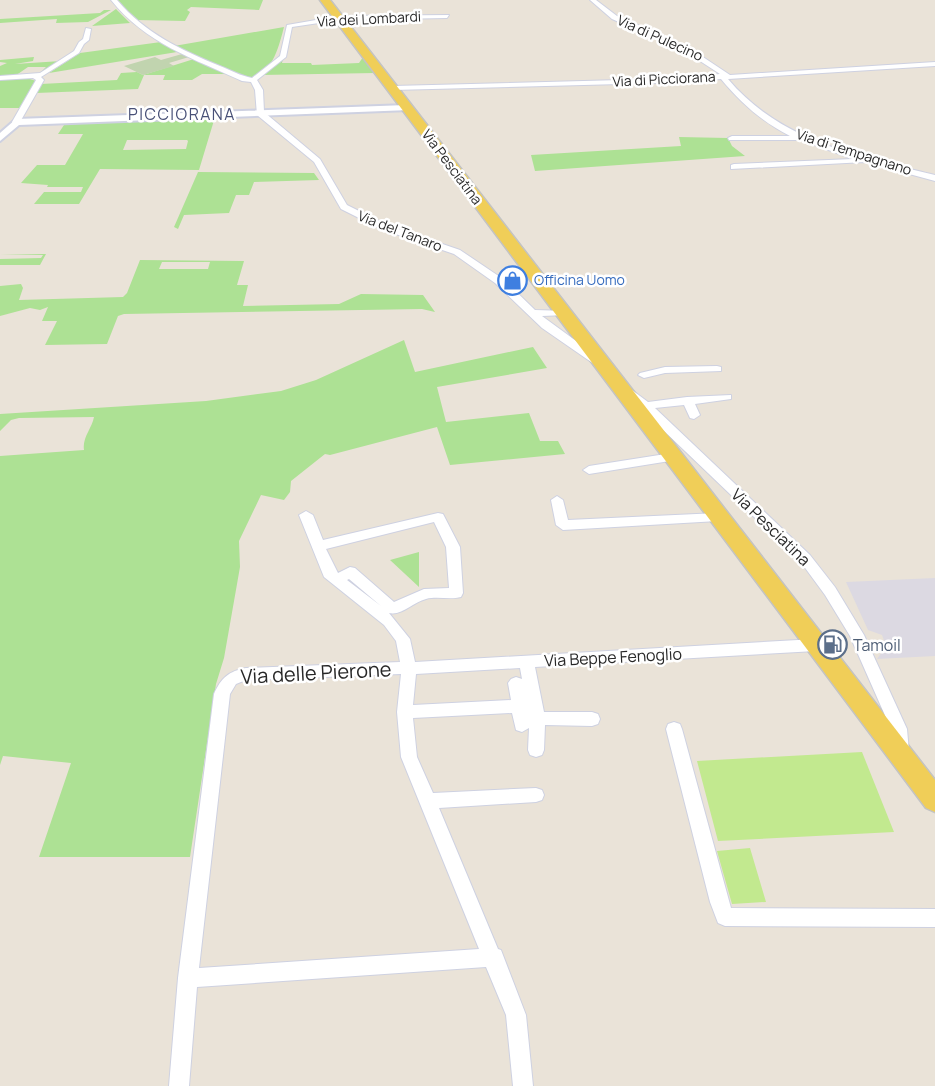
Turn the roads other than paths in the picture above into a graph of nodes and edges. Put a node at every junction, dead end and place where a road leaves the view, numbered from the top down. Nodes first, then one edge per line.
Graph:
1 (114, 0) edge
2 (325, 0) edge
3 (595, 0) edge
4 (447, 16) dead end
5 (339, 18) junction
6 (88, 29) dead end
7 (935, 64) edge
8 (35, 76) junction
9 (724, 76) junction
10 (0, 78) edge
11 (253, 80) junction
12 (393, 88) junction
13 (407, 108) junction
14 (260, 114) junction
15 (16, 122) junction
16 (0, 138) edge
17 (732, 138) dead end
18 (804, 138) junction
19 (784, 139) junction
20 (790, 149) dead end
21 (875, 161) junction
22 (734, 166) dead end
23 (831, 171) dead end
24 (935, 178) edge
25 (532, 313) junction
26 (563, 313) junction
27 (601, 363) junction
28 (717, 369) dead end
29 (644, 375) dead end
30 (727, 397) dead end
31 (687, 400) junction
32 (644, 406) junction
33 (694, 415) dead end
34 (672, 457) junction
35 (589, 470) dead end
36 (557, 500) dead end
37 (306, 515) dead end
38 (718, 517) junction
39 (318, 546) junction
40 (336, 580) junction
41 (816, 645) junction
42 (526, 662) junction
43 (409, 668) junction
44 (516, 682) dead end
45 (520, 706) junction
46 (405, 712) junction
47 (537, 718) junction
48 (592, 719) dead end
49 (522, 725) dead end
50 (674, 729) dead end
51 (536, 750) dead end
52 (902, 759) junction
53 (536, 795) dead end
54 (935, 800) edge
55 (428, 801) junction
56 (935, 918) edge
57 (494, 957) junction
58 (188, 978) junction
59 (178, 1086) edge
60 (523, 1086) edge

1 - 11 street
2 - 5 main road, Via Pesciatina
3 - 9 street, Via di Pulecino
4 - 5 street, Via dei Lombardi
5 - 11 street, Via dei Lombardi
5 - 12 main road, Via Pesciatina
6 - 8 street
7 - 9 street, Via di Picciorana
8 - 10 street
8 - 15 street
9 - 12 street, Via di Picciorana
9 - 18 street, Via di Tempagnano
11 - 14 street
12 - 13 main road, Via Pesciatina
13 - 14 street
13 - 26 main road, Via Pesciatina
14 - 15 street
14 - 25 street, Via del Tanaro
15 - 16 street
17 - 19 street
18 - 19 street
18 - 21 street, Via di Tempagnano
19 - 20 street
21 - 22 street
21 - 23 street
21 - 24 street, Via di Tempagnano
25 - 26 street
25 - 27 street, Via del Tanaro
26 - 27 main road, Via Pesciatina
27 - 32 street, Via Pesciatina
27 - 34 main road, Via Pesciatina
28 - 29 street
30 - 31 street
31 - 32 street
31 - 33 street
32 - 52 street, Via Pesciatina
34 - 35 street
34 - 38 main road, Via Pesciatina
36 - 38 street
37 - 39 street
38 - 41 main road, Via Pesciatina
39 - 40 street
39 - 40 street
40 - 43 street
41 - 42 street, Via Beppe Fenoglio
41 - 52 main road, Via Pesciatina
42 - 43 street, Via Beppe Fenoglio
42 - 47 street
43 - 46 street, Via delle Pierone
43 - 58 street, Via delle Pierone
44 - 45 street
45 - 46 street
45 - 49 street
46 - 55 street, Via delle Pierone
47 - 48 street
47 - 51 street
50 - 56 street
52 - 54 main road, Via Pesciatina
53 - 55 street
55 - 57 street, Via delle Pierone
57 - 58 street
57 - 60 street, Via delle Pierone
58 - 59 street, Via delle Pierone

